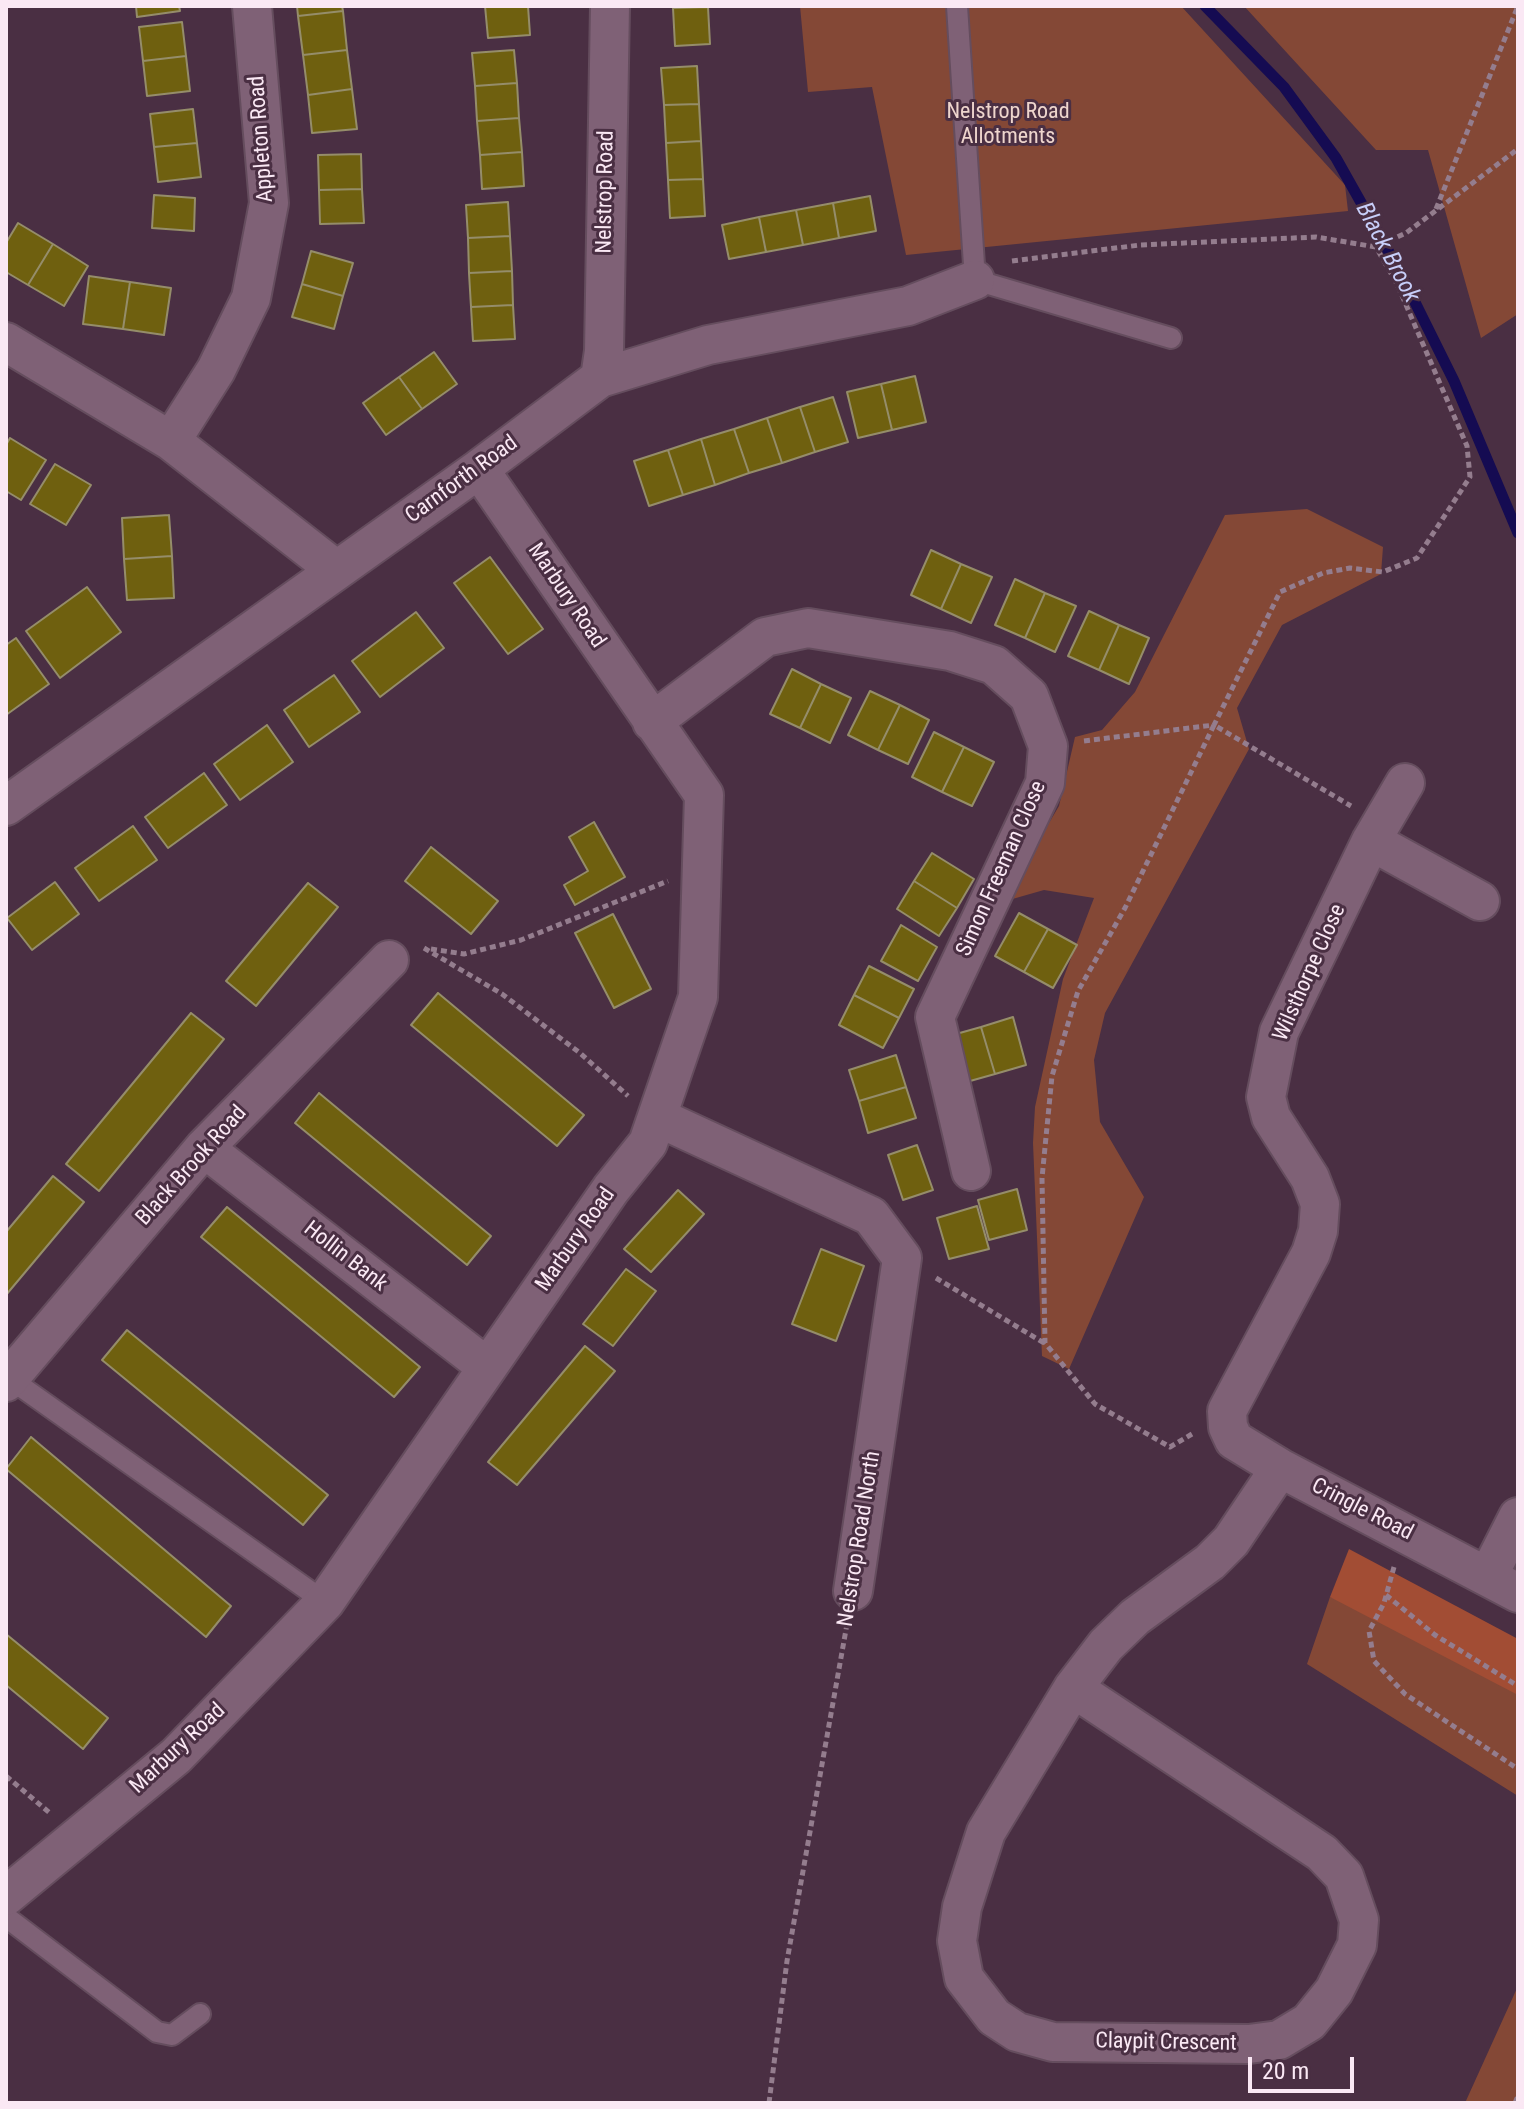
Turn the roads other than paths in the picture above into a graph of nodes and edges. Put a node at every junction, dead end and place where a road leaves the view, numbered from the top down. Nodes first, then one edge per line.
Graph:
1 (252, 6) edge
2 (610, 6) edge
3 (957, 6) edge
4 (975, 280) junction
5 (1171, 338) dead end
6 (6, 342) edge
7 (600, 378) junction
8 (171, 441) junction
9 (479, 469) junction
10 (335, 569) junction
11 (652, 722) junction
12 (1405, 783) dead end
13 (6, 806) edge
14 (1371, 841) junction
15 (1480, 901) dead end
16 (389, 960) road end
17 (657, 1117) junction
18 (204, 1148) junction
19 (971, 1171) dead end
20 (487, 1367) junction
21 (8, 1380) edge
22 (1227, 1411) joint
23 (1280, 1468) junction
24 (1518, 1517) edge
25 (1503, 1584) edge
26 (853, 1591) road end
27 (325, 1602) junction
28 (1073, 1688) junction
29 (6, 1896) edge
30 (6, 1917) edge
31 (200, 2014) dead end

1 - 8 street, Appleton Road
2 - 7 street, Nelstrop Road
3 - 4 lane
4 - 5 lane
4 - 7 street, Carnforth Road
6 - 8 street
7 - 9 street, Carnforth Road
8 - 10 street
9 - 10 street, Carnforth Road
9 - 11 street, Marbury Road
10 - 13 street, Carnforth Road
11 - 17 street, Marbury Road
11 - 19 street, Simon Freeman Close
12 - 14 street, Wilsthorpe Close
14 - 15 street
14 - 22 street, Wilsthorpe Close
16 - 18 street, Black Brook Road
17 - 20 street, Marbury Road
17 - 26 street, Nelstrop Road North
18 - 20 street, Hollin Bank
18 - 21 street, Black Brook Road
20 - 27 street, Marbury Road
21 - 27 lane
22 - 23 street, Cringle Road
23 - 25 street, Cringle Road
23 - 28 street, Claypit Crescent
24 - 25 street
27 - 29 street, Marbury Road
28 - 28 street, Claypit Crescent
30 - 31 lane

